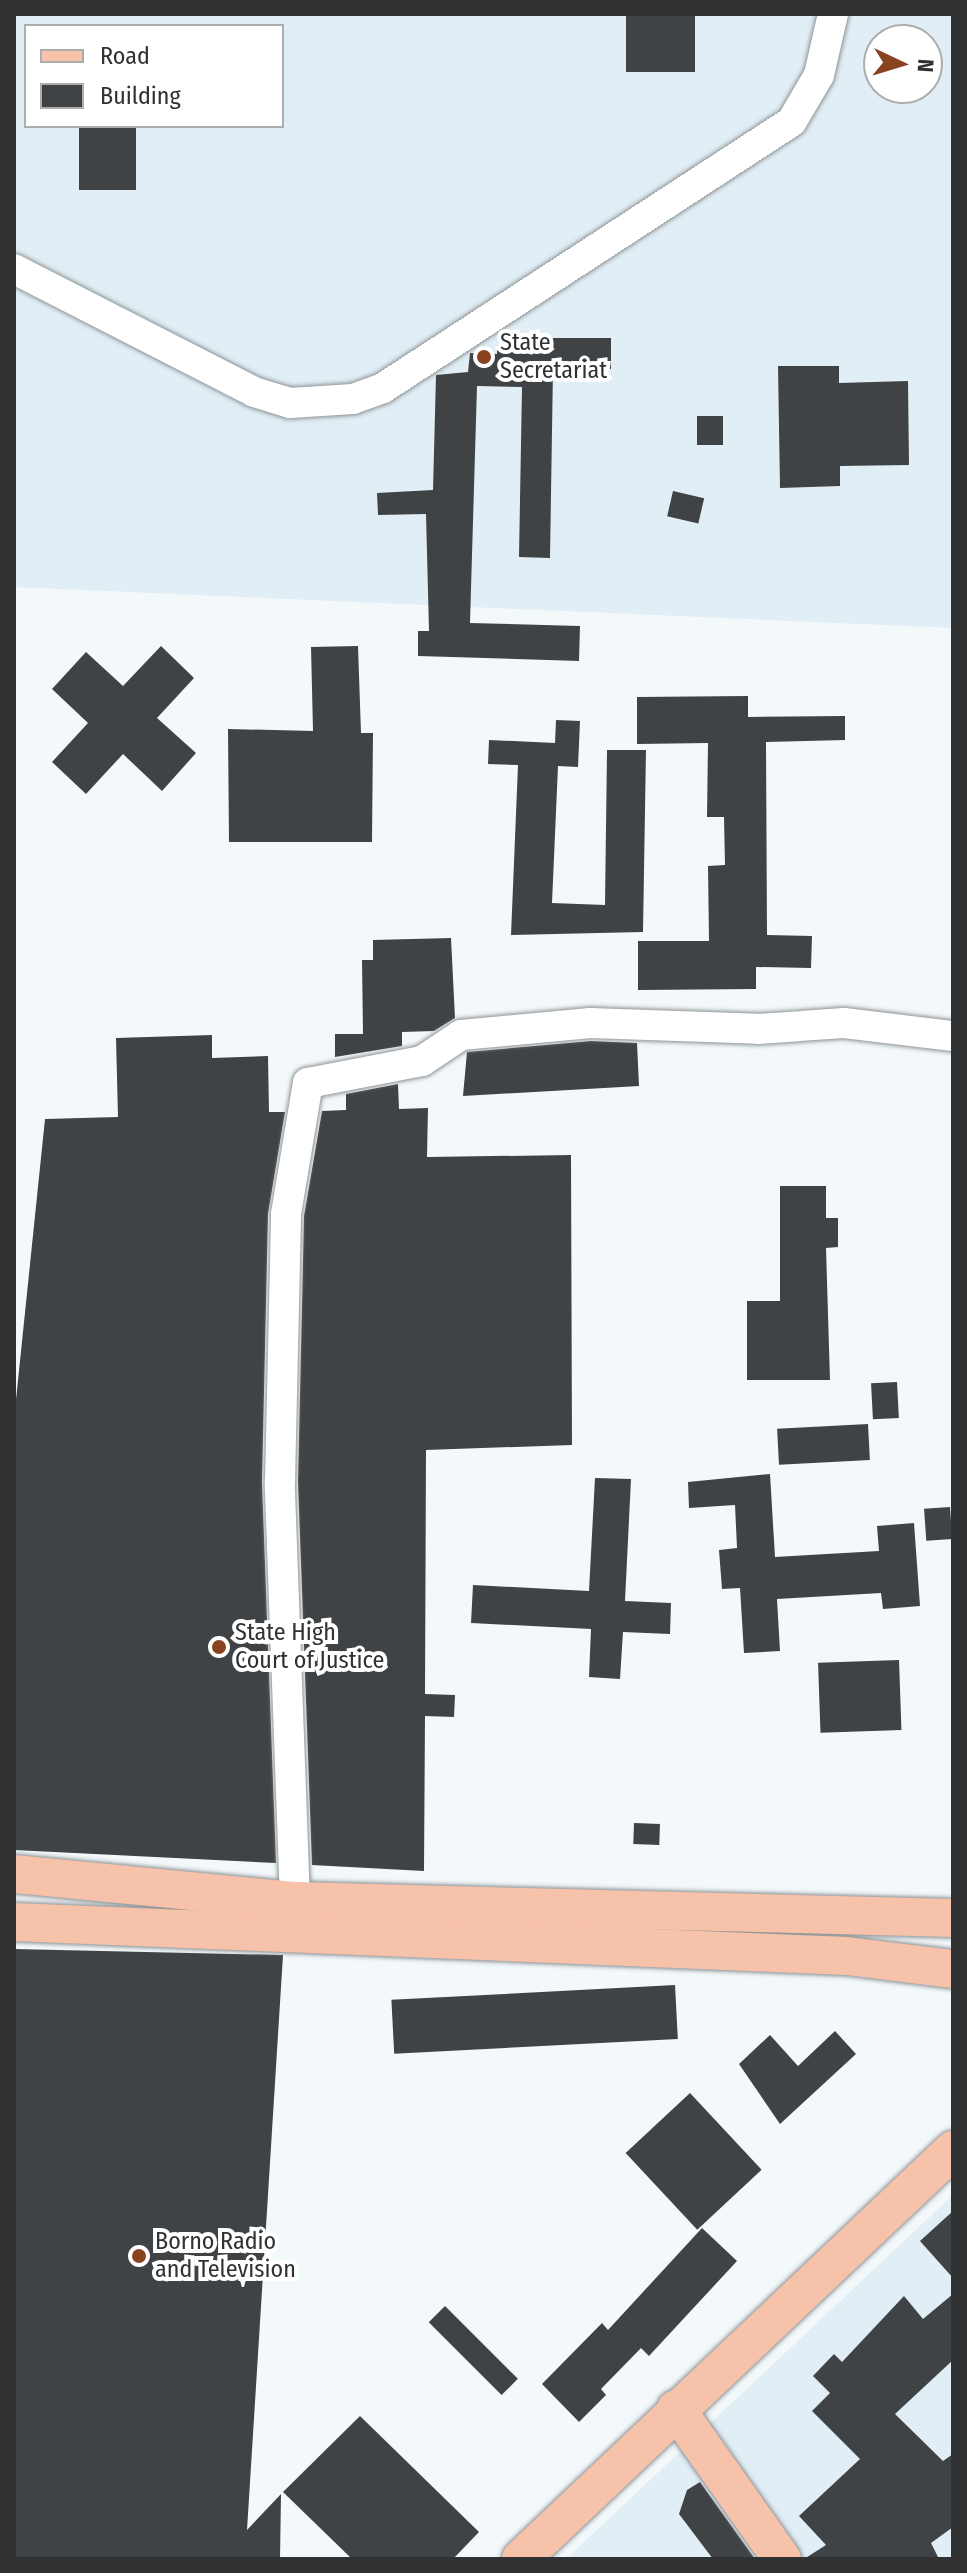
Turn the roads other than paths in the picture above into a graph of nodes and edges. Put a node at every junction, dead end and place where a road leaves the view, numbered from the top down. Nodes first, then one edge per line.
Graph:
1 (833, 14) edge
2 (14, 269) edge
3 (953, 1036) edge
4 (14, 1874) edge
5 (295, 1901) junction
6 (953, 1918) edge
7 (14, 1922) edge
8 (953, 1969) edge
9 (953, 2150) edge
10 (676, 2409) junction
11 (521, 2559) edge
12 (782, 2559) edge

1 - 2 street
3 - 5 street
4 - 5 main road
5 - 6 main road
7 - 8 main road
9 - 10 main road
10 - 11 main road
10 - 12 main road

